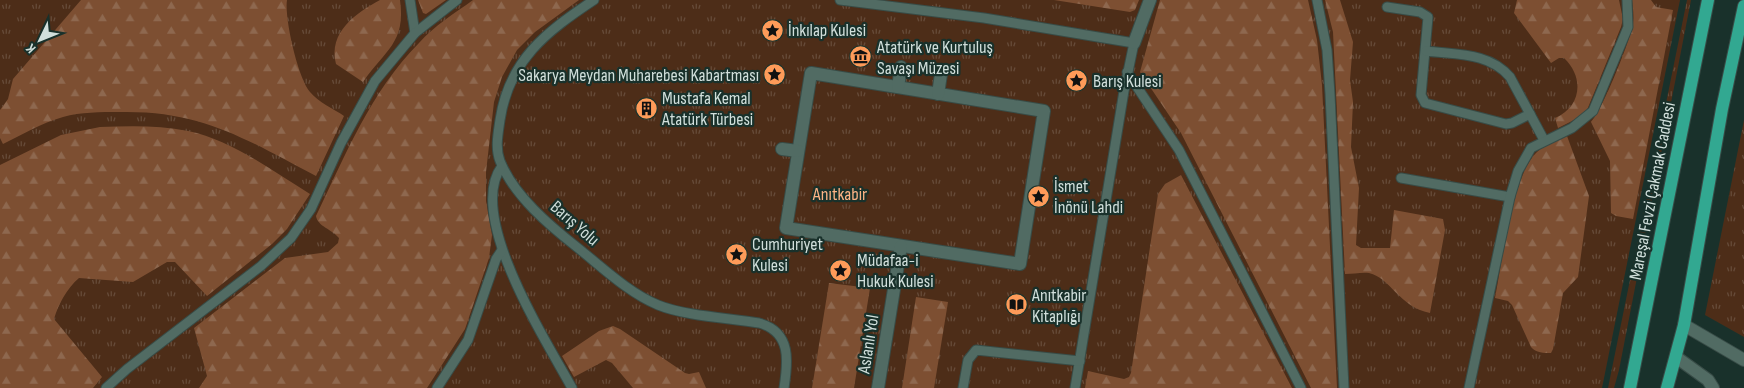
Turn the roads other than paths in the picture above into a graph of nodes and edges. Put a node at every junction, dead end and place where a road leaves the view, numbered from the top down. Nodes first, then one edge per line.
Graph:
1 (410, 0) edge
2 (456, 0) edge
3 (594, 0) edge
4 (840, 0) edge
5 (1150, 0) edge
6 (1317, 0) edge
7 (1627, 0) edge
8 (1708, 0) edge
9 (1744, 6) edge
10 (1387, 7) dead end
11 (416, 33) junction
12 (1134, 43) junction
13 (1426, 51) junction
14 (901, 67) dead end
15 (1127, 72) junction
16 (941, 74) dead end
17 (898, 87) junction
18 (938, 94) junction
19 (1530, 114) junction
20 (1544, 140) junction
21 (782, 149) dead end
22 (798, 151) junction
23 (502, 166) junction
24 (1401, 178) dead end
25 (1510, 197) junction
26 (902, 246) junction
27 (502, 250) junction
28 (1684, 325) junction
29 (1676, 357) junction
30 (1744, 360) edge
31 (1080, 361) junction
32 (106, 388) edge
33 (436, 388) edge
34 (572, 388) edge
35 (784, 388) edge
36 (878, 388) edge
37 (963, 388) edge
38 (1075, 388) edge
39 (1301, 388) edge
40 (1344, 388) edge
41 (1469, 388) edge
42 (1630, 388) edge
43 (1667, 388) edge
44 (1713, 388) edge

1 - 11 lane
2 - 11 lane
3 - 23 lane, Barış Yolu
4 - 12 lane
5 - 12 street
6 - 40 lane
7 - 20 lane
8 - 42 main road, Mareşal Fevzi Çakmak Caddesi
9 - 28 main road
10 - 13 lane
11 - 32 lane
12 - 15 lane
13 - 19 lane
13 - 19 lane
14 - 17 street
15 - 31 lane
15 - 39 lane
16 - 18 street
17 - 18 street
17 - 22 street
18 - 26 street
19 - 20 lane
20 - 25 lane
21 - 22 street
22 - 26 street
23 - 27 lane
23 - 35 lane, Barış Yolu
24 - 25 lane
25 - 41 lane
26 - 36 street, Aslanlı Yol
27 - 33 lane
27 - 34 lane
28 - 29 main road
28 - 30 street
29 - 43 main road
29 - 44 street
31 - 37 lane
31 - 38 lane

